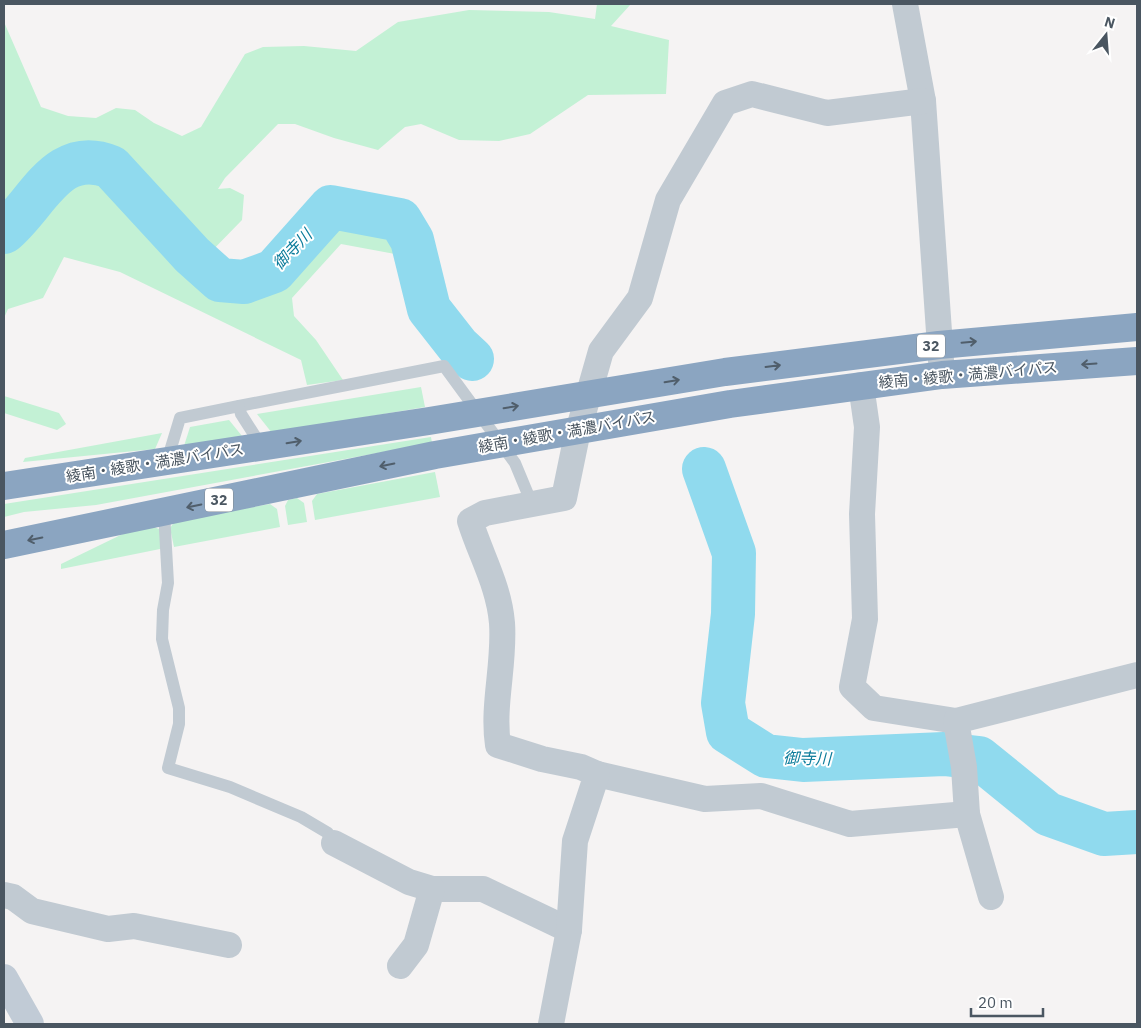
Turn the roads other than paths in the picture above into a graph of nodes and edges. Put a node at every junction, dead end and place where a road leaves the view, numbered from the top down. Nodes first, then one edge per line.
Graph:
1 (905, 4) edge
2 (923, 101) junction
3 (1137, 327) edge
4 (939, 345) junction
5 (1137, 361) edge
6 (942, 375) junction
7 (861, 386) junction
8 (239, 406) junction
9 (262, 447) junction
10 (168, 461) junction
11 (4, 486) edge
12 (532, 504) junction
13 (164, 512) junction
14 (4, 545) edge
15 (1137, 674) edge
16 (960, 744) junction
17 (597, 774) junction
18 (967, 814) junction
19 (334, 843) joint
20 (432, 889) junction
21 (4, 895) edge
22 (991, 897) dead end
23 (569, 930) junction
24 (229, 945) dead end
25 (400, 966) dead end
26 (4, 978) edge
27 (30, 1024) edge
28 (551, 1024) edge

1 - 2 street
2 - 4 street
2 - 12 street
4 -> 3 highway, 綾南・綾歌・満濃バイパス / 32
4 - 6 street
9 -> 4 highway, 綾南・綾歌・満濃バイパス / 32
5 -> 6 highway, 綾南・綾歌・満濃バイパス / 32
6 - 7 highway, 綾南・綾歌・満濃バイパス / 32
7 -> 13 highway, 綾南・綾歌・満濃バイパス / 32
7 - 16 street
8 - 9 lane
8 - 10 lane
8 - 12 lane
9 - 10 highway, 綾南・綾歌・満濃バイパス / 32
10 - 11 highway, 綾南・綾歌・満濃バイパス / 32
12 - 17 street
13 -> 14 highway, 綾南・綾歌・満濃バイパス / 32
13 - 19 lane
15 - 16 street
16 - 18 street
17 - 18 street
17 - 23 street
18 - 22 street
19 - 20 street
20 - 23 street
20 - 25 street
21 - 24 street
23 - 28 street
26 - 27 street

